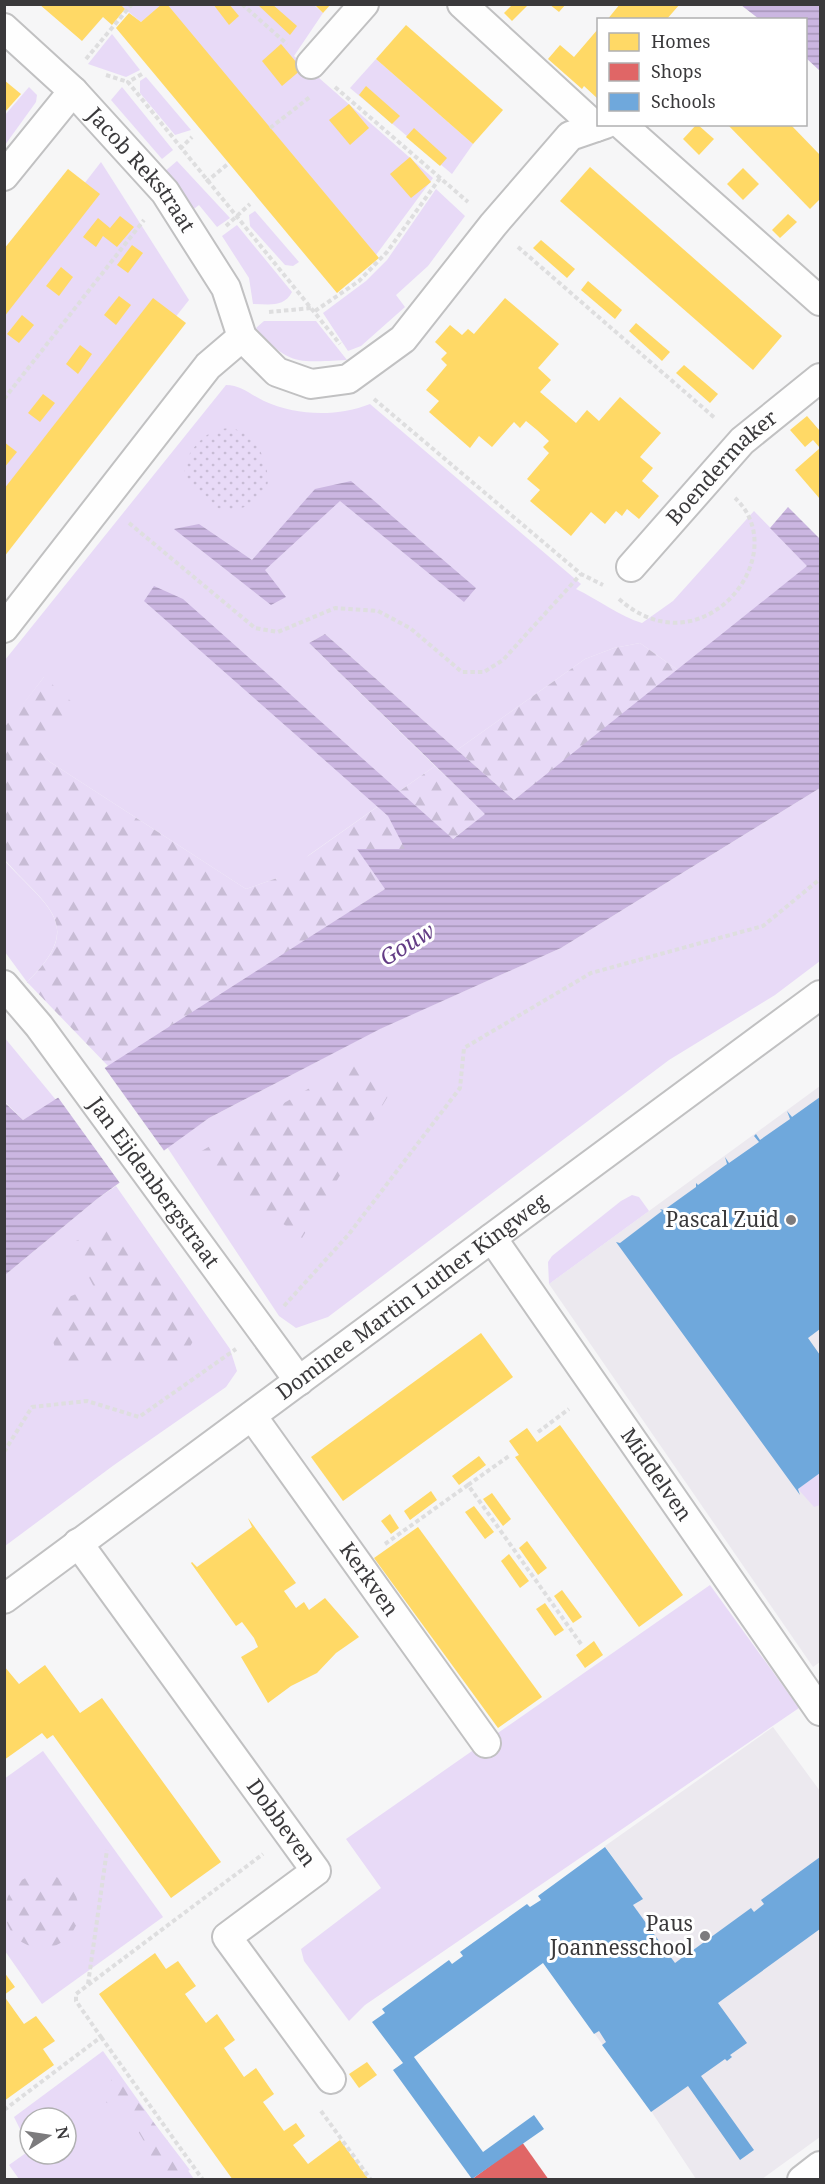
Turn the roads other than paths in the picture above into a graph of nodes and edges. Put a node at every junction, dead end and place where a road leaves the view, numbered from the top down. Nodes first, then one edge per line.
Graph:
1 (364, 4) edge
2 (462, 4) edge
3 (4, 28) edge
4 (320, 73) road end
5 (73, 91) junction
6 (597, 117) edge
7 (604, 126) edge
8 (608, 126) edge
9 (4, 176) edge
10 (820, 301) edge
11 (239, 326) junction
12 (820, 378) edge
13 (632, 567) road end
14 (4, 628) edge
15 (4, 985) edge
16 (820, 995) edge
17 (492, 1238) junction
18 (299, 1381) junction
19 (252, 1416) junction
20 (78, 1544) junction
21 (4, 1599) edge
22 (820, 1711) edge
23 (486, 1743) dead end
24 (331, 2079) road end
25 (820, 2166) edge
26 (802, 2180) edge

1 - 4 street
2 - 6 street
3 - 5 street, Jacob Rekstraat
5 - 9 street
5 - 11 street, Jacob Rekstraat
7 - 11 street, Jacob Rekstraat
8 - 10 street
11 - 14 street
12 - 13 street, Boendermaker
15 - 18 street, Jan Eijdenbergstraat
16 - 17 street, Dominee Martin Luther Kingweg
17 - 18 street, Dominee Martin Luther Kingweg
17 - 22 street, Middelven
18 - 19 street, Dominee Martin Luther Kingweg
19 - 20 street, Dominee Martin Luther Kingweg
19 - 23 street, Kerkven
20 - 21 street, Dominee Martin Luther Kingweg
20 - 24 street, Dobbeven
25 - 26 street

